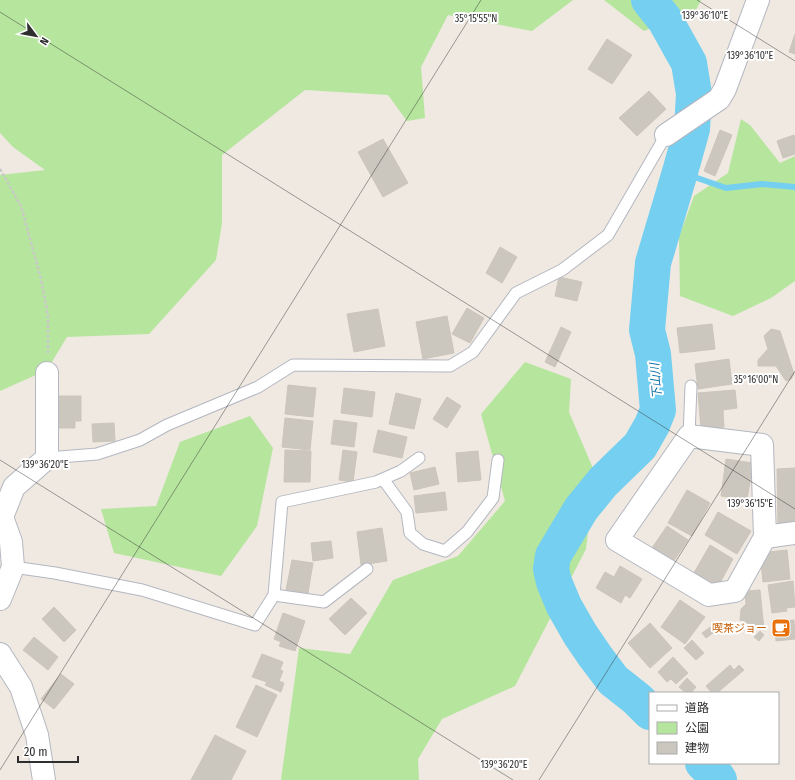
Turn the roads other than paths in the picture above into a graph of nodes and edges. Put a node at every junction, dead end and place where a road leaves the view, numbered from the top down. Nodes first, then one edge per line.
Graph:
1 (758, 0) edge
2 (666, 135) joint
3 (47, 373) road end
4 (691, 386) dead end
5 (689, 436) junction
6 (47, 458) junction
7 (420, 458) dead end
8 (498, 460) dead end
9 (383, 479) junction
10 (1, 517) edge
11 (795, 533) edge
12 (765, 537) junction
13 (13, 567) junction
14 (367, 569) dead end
15 (274, 595) junction
16 (0, 599) edge
17 (0, 654) edge
18 (44, 780) edge

1 - 2 street
2 - 6 lane
3 - 6 street
4 - 5 lane
5 - 12 street
5 - 12 street
6 - 10 street
7 - 9 lane
8 - 9 lane
9 - 15 lane
10 - 13 street
11 - 12 street
13 - 15 lane
13 - 16 street
14 - 15 lane
17 - 18 street

